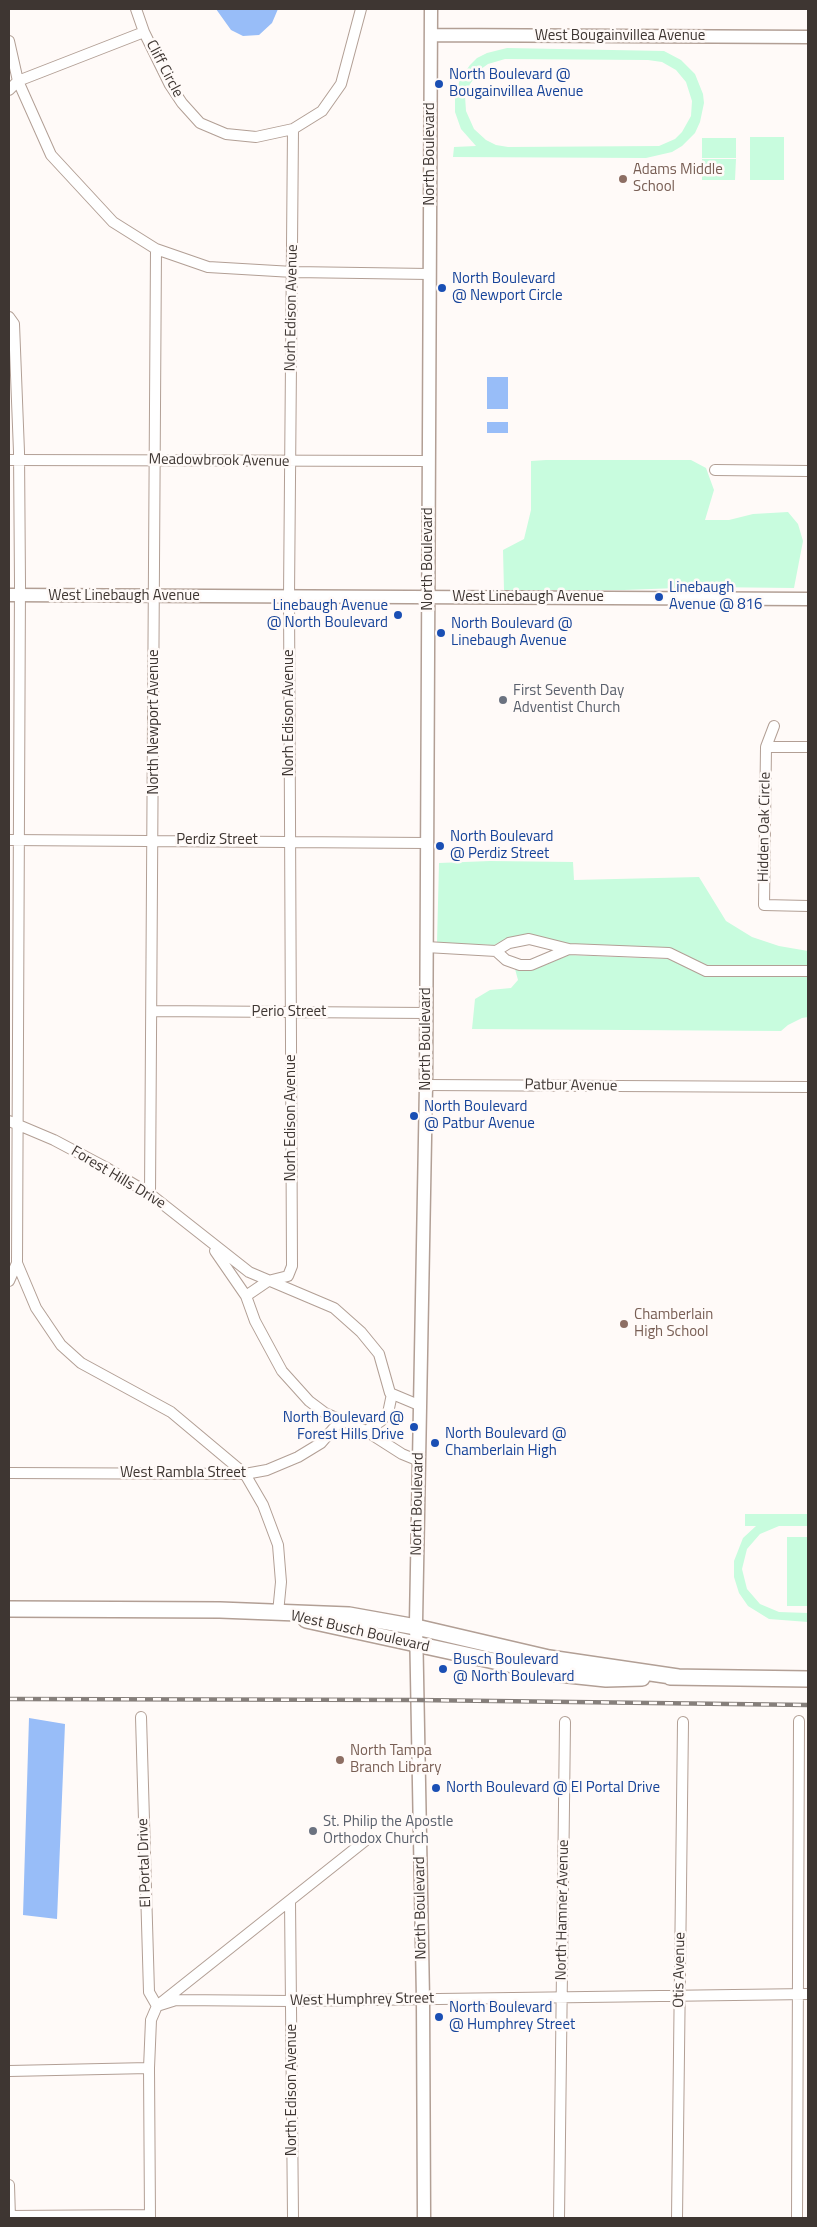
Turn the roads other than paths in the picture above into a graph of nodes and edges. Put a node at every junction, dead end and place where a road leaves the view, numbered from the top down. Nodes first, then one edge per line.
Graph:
1 (136, 9) edge
2 (361, 9) edge
3 (431, 9) edge
4 (144, 32) junction
5 (431, 35) junction
6 (808, 37) edge
7 (9, 41) edge
8 (9, 69) edge
9 (18, 81) junction
10 (9, 90) edge
11 (293, 129) junction
12 (156, 249) junction
13 (293, 272) junction
14 (429, 274) junction
15 (10, 321) edge
16 (14, 460) edge
17 (154, 460) junction
18 (291, 461) junction
19 (428, 461) junction
20 (715, 470) dead end
21 (808, 471) edge
22 (14, 595) edge
23 (154, 596) junction
24 (289, 596) junction
25 (428, 597) junction
26 (808, 598) edge
27 (13, 722) edge
28 (774, 726) dead end
29 (766, 747) junction
30 (808, 747) edge
31 (13, 840) edge
32 (153, 840) junction
33 (289, 841) junction
34 (426, 842) junction
35 (808, 906) edge
36 (426, 948) junction
37 (568, 950) junction
38 (496, 951) junction
39 (808, 971) edge
40 (17, 981) junction
41 (9, 1000) edge
42 (152, 1011) junction
43 (291, 1012) junction
44 (426, 1013) junction
45 (426, 1085) junction
46 (808, 1087) edge
47 (13, 1122) edge
48 (150, 1194) junction
49 (207, 1240) junction
50 (16, 1262) junction
51 (9, 1280) edge
52 (268, 1281) junction
53 (246, 1296) junction
54 (392, 1394) junction
55 (421, 1406) junction
56 (340, 1421) junction
57 (366, 1431) junction
58 (419, 1461) junction
59 (9, 1473) edge
60 (245, 1474) junction
61 (9, 1609) edge
62 (278, 1613) junction
63 (416, 1627) junction
64 (416, 1645) junction
65 (678, 1677) junction
66 (808, 1679) edge
67 (141, 1718) dead end
68 (799, 1720) dead end
69 (565, 1722) dead end
70 (684, 1722) dead end
71 (366, 1840) dead end
72 (290, 1901) junction
73 (804, 1994) edge
74 (680, 1995) junction
75 (562, 1996) junction
76 (423, 1999) junction
77 (291, 2001) junction
78 (157, 2006) junction
79 (149, 2068) junction
80 (9, 2071) edge
81 (9, 2185) edge
82 (9, 2217) edge
83 (150, 2217) edge
84 (293, 2218) edge
85 (424, 2218) edge
86 (559, 2218) edge
87 (677, 2218) edge
88 (796, 2218) edge

1 - 4 street, Cliff Circle
2 - 11 street, Cliff Circle
3 - 5 street, North Boulevard
4 - 9 street
4 - 11 street, Cliff Circle
5 - 6 street, West Bougainvillea Avenue
5 - 14 street, North Boulevard
7 - 9 street
8 - 9 street
9 - 10 street
9 - 12 street
11 - 13 street, Norh Edison Avenue
12 - 13 street
12 - 17 street, North Newport Avenue
13 - 14 street
13 - 18 street, Norh Edison Avenue
14 - 19 street, North Boulevard
15 - 16 street
16 - 17 street, Meadowbrook Avenue
16 - 22 street
17 - 18 street, Meadowbrook Avenue
17 - 23 street, North Newport Avenue
18 - 19 street, Meadowbrook Avenue
18 - 24 street, Norh Edison Avenue
19 - 25 street, North Boulevard
20 - 21 street
22 - 23 street, West Linebaugh Avenue
22 - 27 street
23 - 24 street, West Linebaugh Avenue
23 - 32 street, North Newport Avenue
24 - 25 street, West Linebaugh Avenue
24 - 33 street, Norh Edison Avenue
25 - 26 street, West Linebaugh Avenue
25 - 34 street, North Boulevard
27 - 31 street
28 - 29 street
29 - 30 street
29 - 35 street, Hidden Oak Circle
31 - 32 street, Perdiz Street
31 - 40 street
32 - 33 street, Perdiz Street
32 - 42 street, North Newport Avenue
33 - 34 street, Perdiz Street
33 - 43 street, Norh Edison Avenue
34 - 36 street, North Boulevard
36 - 38 street
36 - 44 street, North Boulevard
37 - 38 street
37 - 38 street
37 - 39 street
40 - 41 street
40 - 47 street
42 - 43 street, Perio Street
42 - 48 street, North Newport Avenue
43 - 44 street, Perio Street
43 - 52 street, Norh Edison Avenue
44 - 45 street, North Boulevard
45 - 46 street, Patbur Avenue
45 - 55 street, North Boulevard
47 - 48 street, Forest Hills Drive
47 - 50 street
48 - 49 street, Forest Hills Drive
49 - 52 street, Forest Hills Drive
49 - 53 street
50 - 51 street
50 - 60 street
52 - 53 street
52 - 54 street, Forest Hills Drive
53 - 56 street
54 - 55 street
54 - 57 street
55 - 58 street, North Boulevard
56 - 57 street
56 - 60 street, West Rambla Street
57 - 58 street
58 - 63 street, North Boulevard
59 - 60 street, West Rambla Street
60 - 62 street
61 - 62 main road, West Busch Boulevard
62 - 63 main road, West Busch Boulevard
62 - 64 main road, West Busch Boulevard
63 - 64 street, North Boulevard
63 - 65 main road, West Busch Boulevard
64 - 65 main road, West Busch Boulevard
64 - 76 street, North Boulevard
65 - 66 main road, West Busch Boulevard
67 - 78 street, El Portal Drive
68 - 73 street
69 - 75 street, North Hamner Avenue
70 - 74 street, Otis Avenue
71 - 72 street
72 - 77 street, North Edison Avenue
72 - 78 street
73 - 74 street, West Humphrey Street
73 - 88 street
74 - 75 street, West Humphrey Street
74 - 87 street, Otis Avenue
75 - 76 street, West Humphrey Street
75 - 86 street, North Hamner Avenue
76 - 77 street, West Humphrey Street
76 - 85 street, North Boulevard
77 - 78 street, West Humphrey Street
77 - 84 street, North Edison Avenue
78 - 79 street
79 - 80 street
79 - 83 street
81 - 82 street
82 - 83 street

